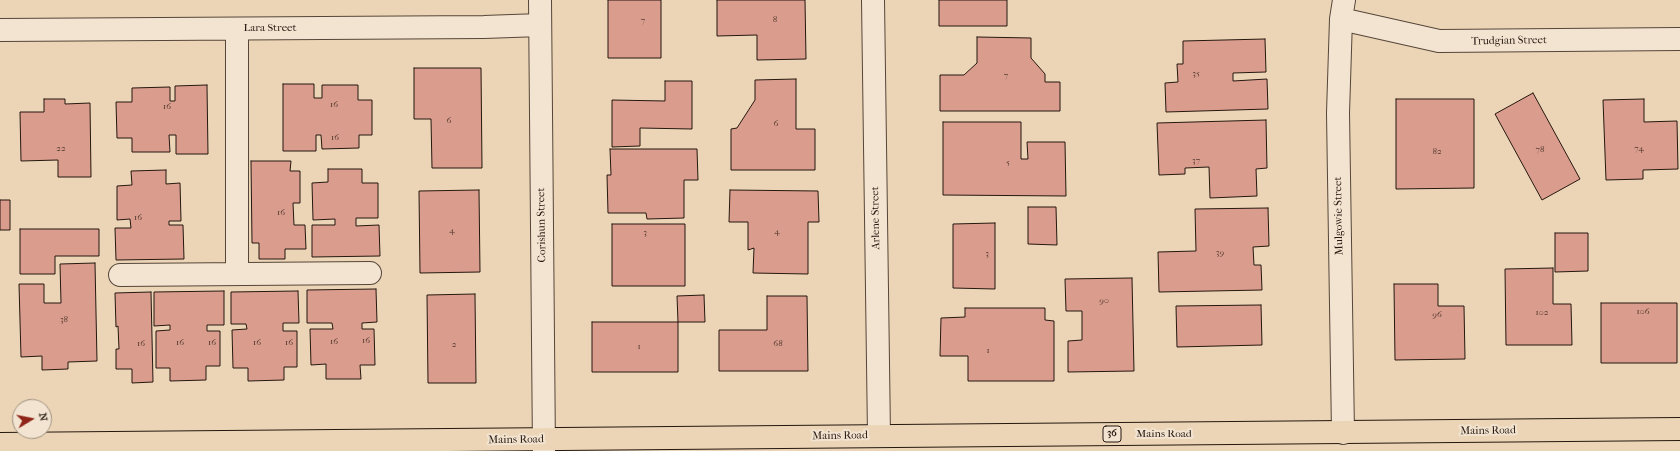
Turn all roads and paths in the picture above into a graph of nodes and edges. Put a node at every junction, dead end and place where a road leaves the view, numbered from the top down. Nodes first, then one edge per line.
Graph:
1 (540, 0) edge
2 (873, 0) edge
3 (1342, 9) edge
4 (540, 26) junction
5 (237, 29) junction
6 (0, 30) edge
7 (1680, 39) edge
8 (237, 274) junction
9 (370, 274) dead end
10 (120, 275) dead end
11 (1680, 429) edge
12 (1343, 433) junction
13 (878, 435) junction
14 (0, 444) edge
15 (544, 445) edge
16 (438, 446) edge

1 - 4 street, Corishun Street
2 - 13 street, Arlene Street
3 - 7 street, Trudgian Street
3 - 12 street, Mulgowie Street
4 - 5 street, Lara Street
4 - 15 street, Corishun Street
5 - 6 street, Lara Street
5 - 8 street
8 - 9 street
8 - 10 street
11 - 12 main road, Mains Road / 36
12 - 13 main road, Mains Road / 36
13 - 15 main road, Mains Road / 36
14 - 16 main road, Mains Road / 36
15 - 16 main road, Mains Road / 36

